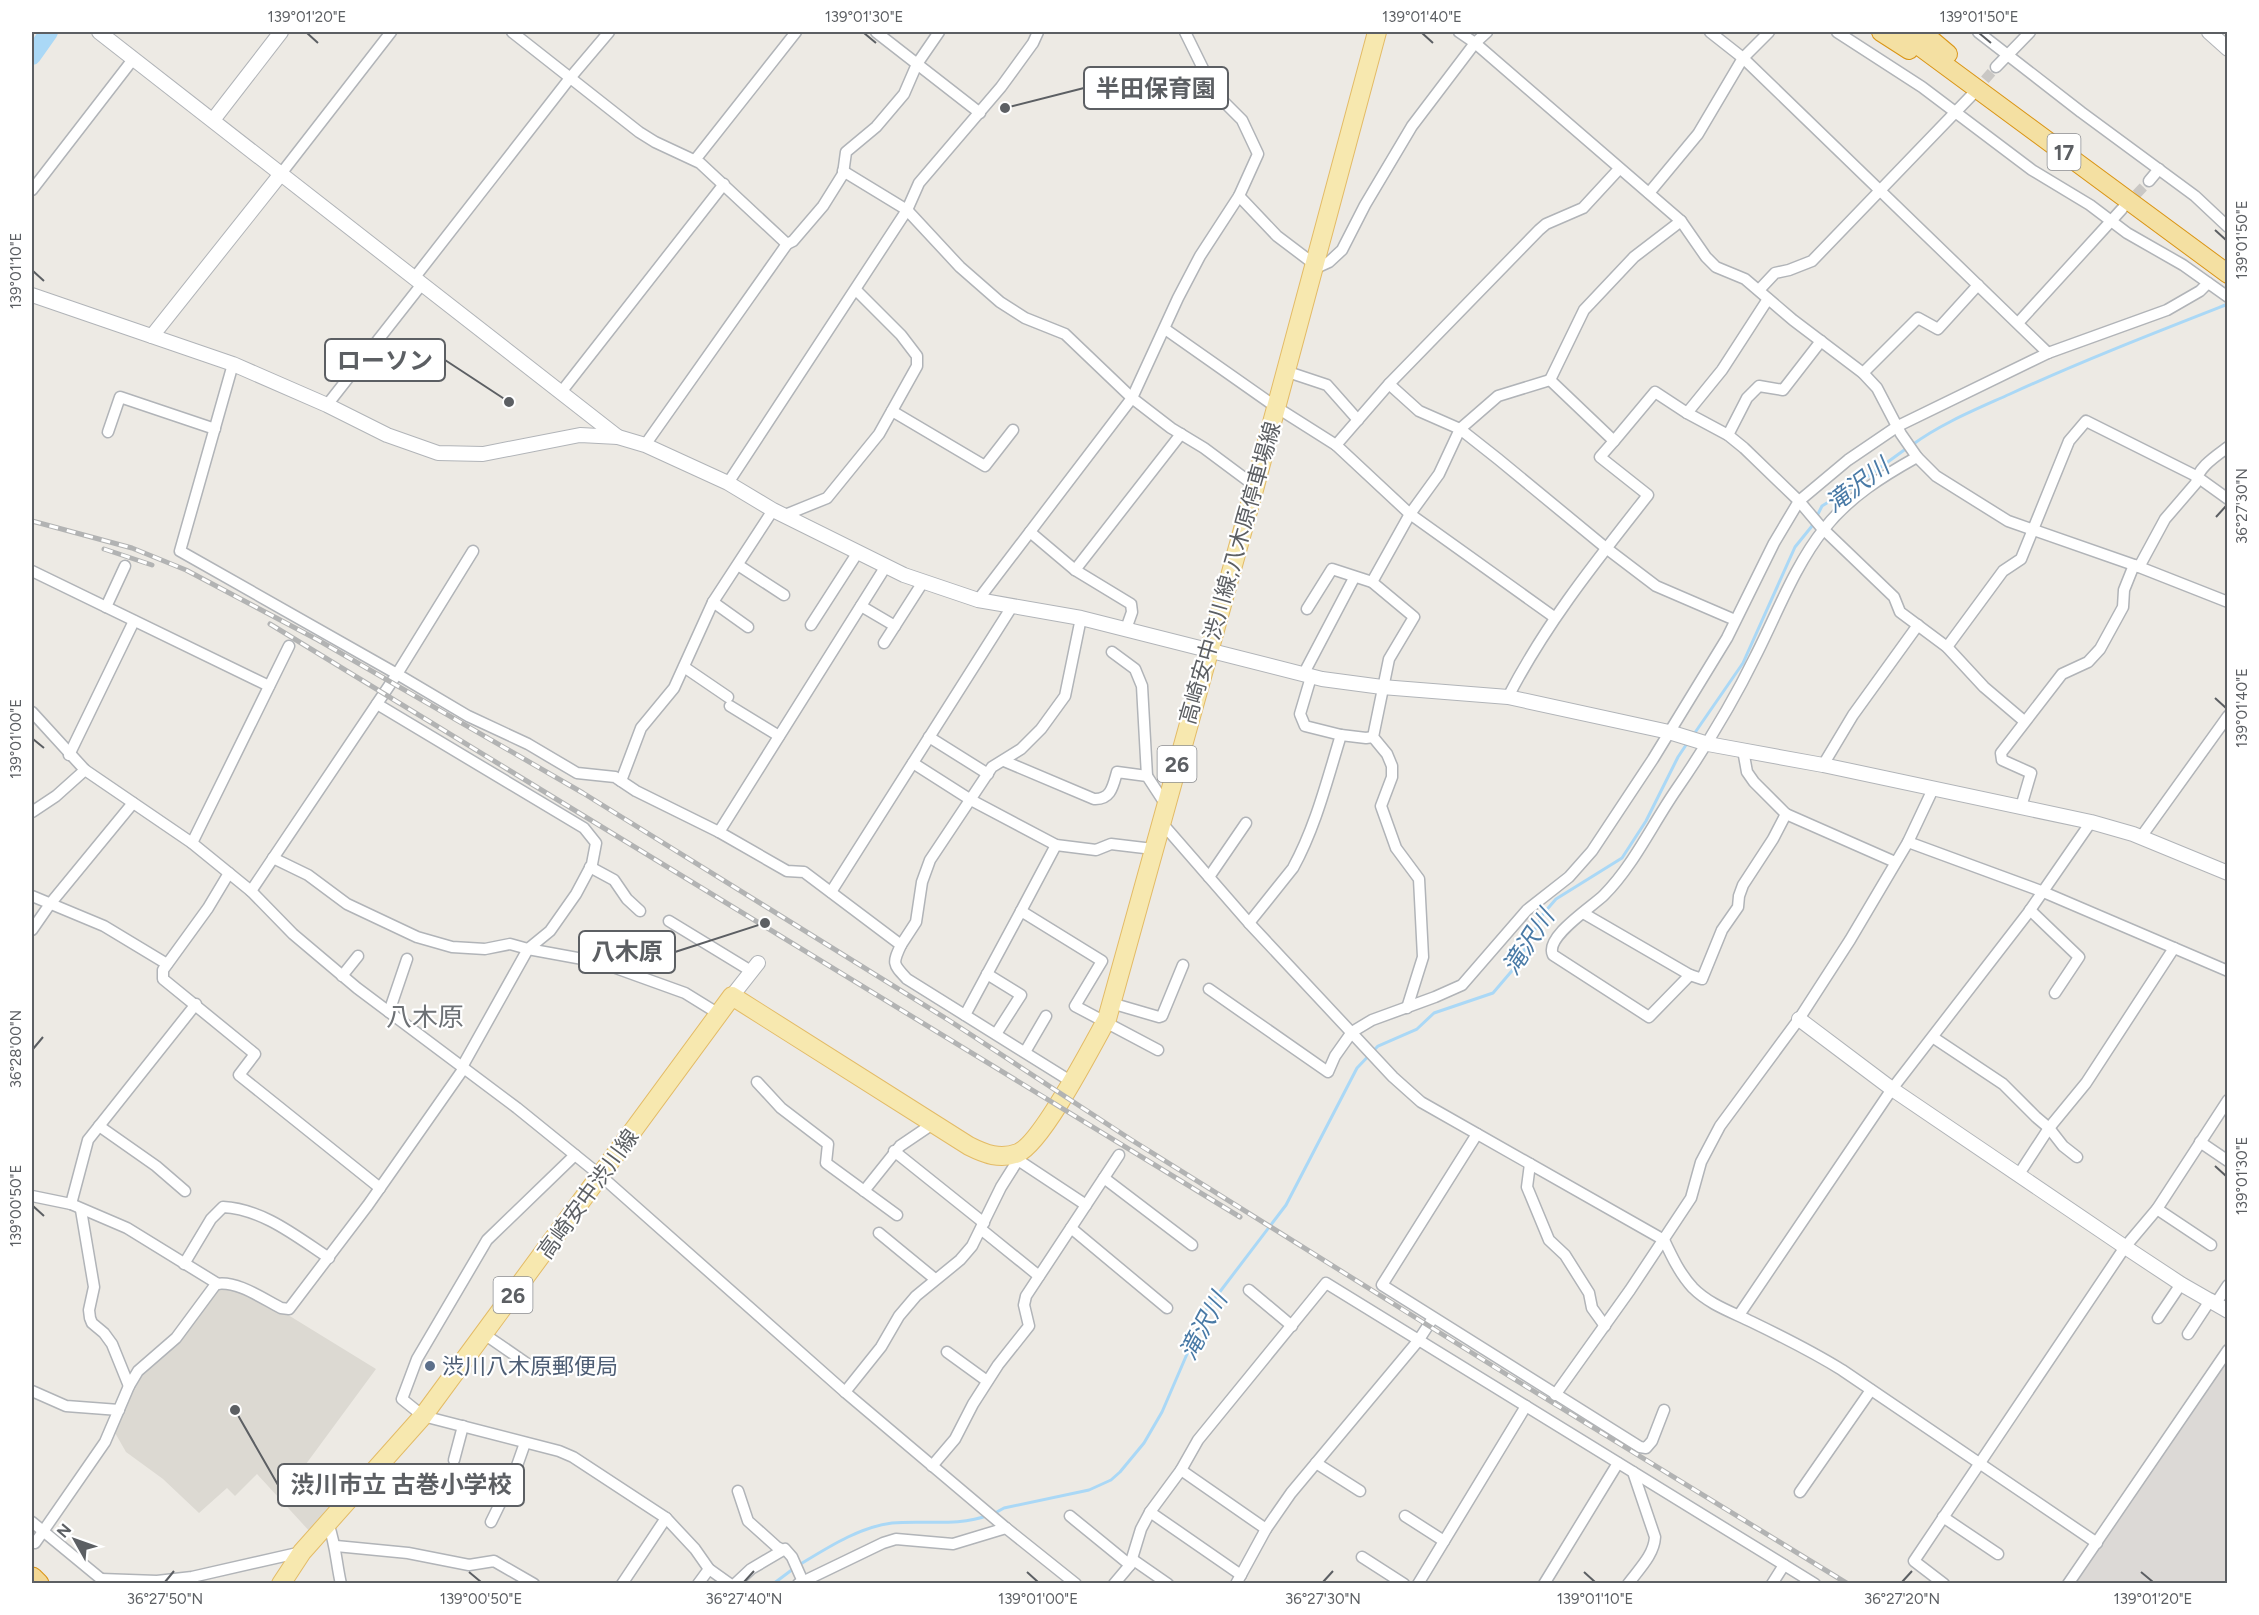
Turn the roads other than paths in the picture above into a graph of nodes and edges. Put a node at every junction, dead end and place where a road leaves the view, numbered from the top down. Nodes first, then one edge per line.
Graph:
1 (99, 32) edge
2 (281, 32) edge
3 (391, 32) edge
4 (512, 32) edge
5 (609, 32) edge
6 (795, 32) edge
7 (876, 32) edge
8 (939, 32) edge
9 (1038, 32) edge
10 (1185, 32) edge
11 (1377, 32) edge
12 (1459, 32) edge
13 (1487, 32) edge
14 (1710, 32) edge
15 (1768, 32) edge
16 (1837, 32) edge
17 (1881, 32) edge
18 (1900, 32) edge
19 (1922, 32) edge
20 (1978, 32) edge
21 (2030, 32) edge
22 (2209, 32) edge
23 (1475, 43) junction
24 (2228, 49) edge
25 (2008, 54) junction
26 (134, 58) junction
27 (1743, 58) junction
28 (917, 63) junction
29 (1946, 66) junction
30 (1996, 68) tunnel mouth
31 (570, 78) junction
32 (1971, 96) tunnel mouth
33 (2009, 111) junction
34 (980, 113) junction
35 (1955, 113) junction
36 (213, 120) junction
37 (695, 160) junction
38 (1619, 169) junction
39 (2159, 169) junction
40 (843, 171) junction
41 (280, 175) junction
42 (2149, 181) tunnel mouth
43 (724, 184) junction
44 (1880, 189) junction
45 (32, 190) edge
46 (1649, 193) junction
47 (1239, 196) junction
48 (2122, 209) tunnel mouth
49 (907, 210) junction
50 (1680, 221) junction
51 (2111, 222) junction
52 (2228, 227) edge
53 (787, 244) junction
54 (1314, 264) junction
55 (419, 281) junction
56 (2217, 282) edge
57 (1978, 285) junction
58 (1760, 290) junction
59 (856, 291) junction
60 (32, 295) edge
61 (2228, 297) edge
62 (1768, 299) junction
63 (2018, 323) junction
64 (1165, 329) junction
65 (153, 336) junction
66 (1821, 341) junction
67 (2048, 353) junction
68 (233, 364) junction
69 (1285, 372) junction
70 (1863, 373) junction
71 (1550, 380) junction
72 (1389, 384) junction
73 (562, 391) junction
74 (1132, 398) junction
75 (327, 405) junction
76 (1276, 407) junction
77 (892, 411) junction
78 (1687, 412) junction
79 (1358, 420) junction
80 (215, 429) junction
81 (1460, 429) junction
82 (1013, 430) dead end
83 (1900, 430) junction
84 (108, 432) dead end
85 (1181, 434) junction
86 (1728, 435) junction
87 (618, 437) junction
88 (1614, 441) junction
89 (645, 445) junction
90 (1336, 445) junction
91 (2228, 447) edge
92 (1916, 454) junction
93 (2196, 476) junction
94 (728, 483) junction
95 (1255, 486) junction
96 (2228, 498) edge
97 (1798, 501) junction
98 (779, 513) junction
99 (1410, 514) junction
100 (1822, 528) junction
101 (2034, 530) junction
102 (1030, 532) junction
103 (1606, 548) junction
104 (473, 551) dead end
105 (858, 552) junction
106 (738, 565) junction
107 (125, 566) dead end
108 (886, 566) junction
109 (2136, 566) junction
110 (1075, 570) junction
111 (32, 571) edge
112 (1354, 578) junction
113 (923, 582) junction
114 (1372, 582) junction
115 (784, 595) dead end
116 (978, 600) junction
117 (2228, 602) edge
118 (713, 603) junction
119 (1013, 605) junction
120 (861, 606) junction
121 (106, 607) junction
122 (1307, 609) dead end
123 (1554, 617) junction
124 (1081, 618) junction
125 (1735, 620) junction
126 (134, 621) junction
127 (811, 625) dead end
128 (1918, 625) junction
129 (895, 626) junction
130 (748, 627) dead end
131 (1126, 629) junction
132 (884, 643) dead end
133 (289, 646) dead end
134 (1947, 647) junction
135 (1208, 650) junction
136 (1112, 652) dead end
137 (684, 667) junction
138 (397, 674) junction
139 (1307, 676) junction
140 (269, 686) junction
141 (1382, 687) junction
142 (1508, 697) junction
143 (377, 704) junction
144 (32, 712) edge
145 (2228, 716) edge
146 (2024, 721) junction
147 (1669, 732) junction
148 (1341, 735) junction
149 (779, 736) junction
150 (929, 737) junction
151 (1373, 737) junction
152 (1708, 744) junction
153 (1743, 750) junction
154 (69, 755) junction
155 (1004, 761) junction
156 (913, 763) junction
157 (1823, 765) junction
158 (85, 770) junction
159 (988, 774) junction
160 (1147, 776) junction
161 (621, 781) junction
162 (1933, 789) junction
163 (971, 800) junction
164 (133, 803) junction
165 (2021, 807) junction
166 (32, 812) edge
167 (1163, 814) junction
168 (1786, 814) junction
169 (2091, 822) junction
170 (1246, 823) dead end
171 (718, 832) junction
172 (2141, 837) junction
173 (1908, 842) junction
174 (192, 843) junction
175 (1056, 845) junction
176 (1153, 849) junction
177 (273, 858) junction
178 (1895, 862) junction
179 (590, 867) junction
180 (229, 873) junction
181 (2228, 873) edge
182 (1209, 877) junction
183 (251, 891) junction
184 (2041, 891) junction
185 (831, 892) junction
186 (32, 896) edge
187 (50, 904) junction
188 (2030, 910) junction
189 (640, 911) dead end
190 (1021, 911) junction
191 (1583, 913) junction
192 (669, 921) dead end
193 (1249, 923) junction
194 (32, 930) edge
195 (902, 945) junction
196 (2174, 948) junction
197 (528, 949) junction
198 (358, 956) dead end
199 (407, 959) dead end
200 (167, 964) junction
201 (1183, 965) dead end
202 (754, 967) joint
203 (2228, 971) edge
204 (987, 974) junction
205 (1690, 975) junction
206 (342, 976) junction
207 (1209, 989) dead end
208 (2055, 993) dead end
209 (732, 996) junction
210 (1111, 1003) junction
211 (196, 1004) junction
212 (1407, 1008) junction
213 (389, 1012) junction
214 (719, 1014) junction
215 (965, 1015) junction
216 (1046, 1016) dead end
217 (1799, 1019) junction
218 (1106, 1021) junction
219 (1352, 1032) junction
220 (996, 1034) junction
221 (1934, 1038) junction
222 (1158, 1050) dead end
223 (1025, 1052) junction
224 (463, 1068) junction
225 (757, 1082) dead end
226 (1072, 1082) junction
227 (1892, 1089) junction
228 (2228, 1100) edge
229 (934, 1123) junction
230 (99, 1126) junction
231 (2049, 1128) junction
232 (1477, 1134) junction
233 (2200, 1142) junction
234 (894, 1151) junction
235 (574, 1155) junction
236 (1119, 1155) dead end
237 (1017, 1157) junction
238 (2077, 1157) dead end
239 (2228, 1161) edge
240 (1530, 1164) junction
241 (2019, 1174) junction
242 (601, 1176) junction
243 (1104, 1178) junction
244 (380, 1188) junction
245 (185, 1191) dead end
246 (864, 1191) junction
247 (32, 1196) edge
248 (1086, 1205) junction
249 (76, 1207) junction
250 (2157, 1209) junction
251 (897, 1215) dead end
252 (983, 1227) junction
253 (1071, 1228) junction
254 (879, 1233) dead end
255 (1664, 1240) junction
256 (1192, 1245) dead end
257 (2211, 1245) dead end
258 (2125, 1247) junction
259 (329, 1258) junction
260 (184, 1264) junction
261 (1039, 1276) junction
262 (935, 1279) junction
263 (218, 1284) junction
264 (2181, 1284) junction
265 (2228, 1285) edge
266 (1249, 1290) dead end
267 (2218, 1304) edge
268 (1167, 1308) dead end
269 (1739, 1315) junction
270 (1433, 1318) junction
271 (2158, 1318) dead end
272 (1292, 1326) junction
273 (1605, 1326) junction
274 (484, 1334) junction
275 (2188, 1334) dead end
276 (1418, 1341) junction
277 (2228, 1350) edge
278 (947, 1352) dead end
279 (532, 1367) dead end
280 (987, 1381) junction
281 (129, 1386) junction
282 (1871, 1390) junction
283 (32, 1391) edge
284 (845, 1392) junction
285 (1555, 1395) junction
286 (1526, 1406) junction
287 (119, 1410) junction
288 (1664, 1410) dead end
289 (423, 1416) junction
290 (463, 1426) junction
291 (525, 1443) junction
292 (454, 1460) dead end
293 (1316, 1463) junction
294 (1618, 1463) junction
295 (1979, 1464) junction
296 (932, 1466) junction
297 (1182, 1470) junction
298 (1632, 1472) junction
299 (738, 1491) dead end
300 (1360, 1491) dead end
301 (1800, 1492) dead end
302 (1150, 1512) junction
303 (1070, 1516) dead end
304 (1405, 1516) dead end
305 (1943, 1517) junction
306 (666, 1518) junction
307 (32, 1522) edge
308 (491, 1522) dead end
309 (328, 1523) junction
310 (1006, 1528) junction
311 (1266, 1529) junction
312 (43, 1533) junction
313 (1444, 1541) junction
314 (35, 1543) dead end
315 (2097, 1543) junction
316 (336, 1546) junction
317 (783, 1550) junction
318 (302, 1552) junction
319 (1998, 1554) dead end
320 (1362, 1557) dead end
321 (1131, 1562) junction
322 (1784, 1565) junction
323 (709, 1569) junction
324 (32, 1578) edge
325 (1238, 1579) edge
326 (104, 1581) edge
327 (802, 1581) edge
328 (38, 1584) edge
329 (281, 1584) edge
330 (342, 1584) edge
331 (534, 1584) edge
332 (622, 1584) edge
333 (698, 1584) edge
334 (730, 1584) edge
335 (735, 1584) edge
336 (1076, 1584) edge
337 (1114, 1584) edge
338 (1168, 1584) edge
339 (1404, 1584) edge
340 (1418, 1584) edge
341 (1544, 1584) edge
342 (1628, 1584) edge
343 (1772, 1584) edge
344 (1815, 1584) edge
345 (1944, 1584) edge
346 (2068, 1584) edge

1 - 26 street
2 - 36 street
3 - 41 street
4 - 31 street
5 - 31 street
6 - 37 street
7 - 28 street
8 - 28 street
9 - 34 street
10 - 47 street
11 - 54 main road, 高崎安中渋川線;八木原停車場線 / 26
12 - 23 street
13 - 23 street
14 - 27 street
15 - 27 street
16 - 35 street
17 - 29 highway, 17
18 - 29 highway, 17
19 - 33 highway, 17
20 - 25 street
21 - 25 street
22 - 24 street
23 - 38 street
23 - 54 street
25 - 30 street
25 - 39 street
26 - 36 street
26 - 45 street
27 - 44 street
27 - 46 street
28 - 34 street
28 - 40 street
29 - 33 highway, 17
31 - 37 street
31 - 55 street
32 - 35 street
33 - 56 highway, 17
34 - 49 street
35 - 44 street
35 - 51 street
36 - 41 street
37 - 43 street
38 - 46 street
38 - 72 street
39 - 42 street
39 - 52 street
40 - 49 street
40 - 53 street
41 - 55 street
41 - 65 street
43 - 53 street
43 - 73 street
44 - 57 street
44 - 58 street
46 - 50 street
47 - 54 street
47 - 64 street
48 - 51 street
49 - 59 street
49 - 74 street
50 - 58 street
50 - 71 street
51 - 56 street
51 - 63 street
53 - 89 street
54 - 69 main road, 高崎安中渋川線;八木原停車場線 / 26
55 - 73 street
55 - 75 street
56 - 61 street
56 - 67 street
57 - 63 street
57 - 70 street
58 - 62 street
59 - 77 street
59 - 94 street
60 - 65 street
62 - 66 street
62 - 78 street
63 - 67 street
64 - 74 street
64 - 76 street
65 - 68 street
66 - 70 street
66 - 86 street
67 - 83 street
68 - 75 street
68 - 80 street
69 - 76 main road, 高崎安中渋川線;八木原停車場線 / 26
69 - 79 street
70 - 83 street
71 - 81 street
71 - 88 street
72 - 79 street
72 - 81 street
73 - 87 street
74 - 85 street
74 - 102 street
75 - 87 street
76 - 90 street
76 - 95 main road, 高崎安中渋川線;八木原停車場線 / 26
77 - 82 street
77 - 98 street
78 - 86 street
78 - 88 street
79 - 90 street
80 - 84 street
80 - 138 street
81 - 99 street
81 - 103 street
83 - 92 street
83 - 97 street
85 - 95 street
85 - 110 street
86 - 97 street
87 - 89 street
88 - 103 street
89 - 94 street
90 - 99 street
91 - 93 street
92 - 100 street
92 - 101 street
93 - 96 street
93 - 101 street
93 - 109 street
94 - 98 street
95 - 135 main road, 高崎安中渋川線;八木原停車場線 / 26
97 - 100 street
97 - 125 street
98 - 105 street
98 - 106 street
99 - 114 street
99 - 123 street
100 - 128 street
100 - 152 street
101 - 109 street
101 - 134 street
102 - 110 street
102 - 116 street
103 - 123 street
103 - 125 street
104 - 138 street
105 - 108 street
105 - 127 street
106 - 115 street
106 - 118 street
107 - 121 street
108 - 113 street
108 - 120 street
109 - 117 street
109 - 146 street
110 - 131 street
111 - 121 street
112 - 114 street
112 - 122 street
112 - 139 street
113 - 116 street
113 - 129 street
114 - 141 street
116 - 119 street
118 - 130 street
118 - 137 street
119 - 124 street
119 - 150 street
120 - 129 street
120 - 149 street
121 - 126 street
123 - 142 street
124 - 131 street
124 - 155 street
125 - 147 street
126 - 140 street
126 - 154 street
128 - 134 street
128 - 157 street
129 - 132 street
131 - 135 street
133 - 140 street
134 - 146 street
135 - 139 street
135 - 167 main road, 高崎安中渋川線;八木原停車場線 / 26
136 - 160 street
137 - 149 street
137 - 161 street
138 - 143 street
138 - 161 street
139 - 141 street
139 - 148 street
140 - 174 street
141 - 142 street
141 - 151 street
142 - 147 street
143 - 177 street
143 - 179 street
144 - 154 street
145 - 172 street
146 - 165 street
147 - 152 street
147 - 212 street
148 - 151 street
148 - 193 street
149 - 171 street
150 - 156 street
150 - 159 street
151 - 212 street
152 - 153 street
152 - 191 street
153 - 157 street
153 - 168 street
154 - 158 street
155 - 159 street
155 - 160 street
156 - 163 street
156 - 185 street
157 - 162 street
158 - 164 street
158 - 166 street
159 - 163 street
160 - 167 street
161 - 171 street
162 - 165 street
162 - 173 street
163 - 175 street
163 - 195 street
164 - 174 street
164 - 187 street
165 - 169 street
167 - 176 main road, 高崎安中渋川線;八木原停車場線 / 26
167 - 182 street
168 - 178 street
168 - 205 street
169 - 172 street
169 - 184 street
170 - 182 street
171 - 185 street
172 - 181 street
173 - 178 street
173 - 184 street
174 - 180 street
175 - 176 street
175 - 190 street
176 - 210 main road, 高崎安中渋川線;八木原停車場線 / 26
177 - 183 street
177 - 197 street
178 - 217 street
179 - 189 street
179 - 197 street
180 - 183 street
180 - 200 street
182 - 193 street
183 - 206 street
184 - 188 street
184 - 196 street
185 - 195 street
186 - 187 street
187 - 194 street
187 - 200 street
188 - 208 street
188 - 221 street
190 - 204 street
190 - 218 street
191 - 205 street
191 - 205 street
192 - 202 street
193 - 219 street
195 - 215 street
196 - 203 street
196 - 231 street
197 - 214 street
197 - 224 street
198 - 206 street
199 - 213 street
200 - 211 street
201 - 210 street
202 - 209 street
204 - 215 street
204 - 220 street
206 - 213 street
207 - 219 street
209 - 214 main road, 高崎安中渋川線 / 26
209 - 229 main road
210 - 218 main road, 高崎安中渋川線;八木原停車場線 / 26
211 - 230 street
211 - 244 street
212 - 219 street
213 - 224 street
214 - 242 main road, 高崎安中渋川線 / 26
215 - 220 street
216 - 223 street
217 - 227 street
217 - 255 street
218 - 222 street
218 - 226 main road, 高崎安中渋川線;八木原停車場線 / 26
219 - 232 street
220 - 223 street
221 - 227 street
221 - 231 street
223 - 226 street
224 - 235 street
224 - 244 street
225 - 246 street
226 - 237 main road, 高崎安中渋川線;八木原停車場線 / 26
227 - 241 street
227 - 269 street
228 - 233 street
229 - 234 street
229 - 237 main road
230 - 245 street
230 - 249 street
231 - 238 street
231 - 241 street
232 - 240 street
232 - 270 street
233 - 239 street
233 - 250 street
234 - 246 street
234 - 252 street
235 - 242 street
235 - 289 street
236 - 243 street
237 - 248 street
237 - 252 street
240 - 255 street
240 - 273 street
241 - 258 street
242 - 274 main road, 高崎安中渋川線 / 26
242 - 284 street
243 - 248 street
243 - 256 street
244 - 259 street
246 - 251 street
247 - 249 street
248 - 253 street
249 - 260 street
249 - 281 street
250 - 257 street
250 - 258 street
252 - 261 street
252 - 262 street
253 - 261 street
253 - 268 street
254 - 262 street
255 - 269 street
255 - 273 street
258 - 264 street
258 - 295 street
259 - 260 street
259 - 263 street
260 - 263 street
261 - 280 street
262 - 284 street
263 - 281 street
264 - 267 street
264 - 271 street
265 - 267 street
266 - 272 street
267 - 275 street
269 - 282 street
270 - 276 street
270 - 285 street
272 - 276 street
272 - 297 street
273 - 285 street
274 - 279 street
274 - 289 main road, 高崎安中渋川線 / 26
276 - 286 street
276 - 293 street
277 - 315 street
278 - 280 street
280 - 296 street
281 - 287 street
282 - 295 street
282 - 301 street
283 - 287 street
284 - 296 street
285 - 288 street
286 - 294 street
286 - 313 street
287 - 312 street
289 - 290 street
289 - 309 main road, 高崎安中渋川線 / 26
290 - 291 street
290 - 292 street
291 - 306 street
291 - 308 street
293 - 300 street
293 - 311 street
294 - 298 street
294 - 341 street
295 - 305 street
295 - 315 street
296 - 310 street
297 - 302 street
297 - 311 street
298 - 322 street
298 - 342 street
299 - 317 street
302 - 321 street
302 - 325 street
303 - 321 street
304 - 313 street
305 - 319 street
305 - 345 street
306 - 323 street
306 - 332 street
307 - 312 street
309 - 316 street
309 - 318 main road, 高崎安中渋川線 / 26
310 - 327 street
310 - 336 street
311 - 325 street
312 - 314 street
312 - 326 street
313 - 340 street
315 - 346 street
316 - 330 street
316 - 331 street
317 - 327 street
317 - 335 street
318 - 326 street
318 - 329 main road, 高崎安中渋川線 / 26
320 - 339 street
321 - 337 street
321 - 338 street
322 - 343 street
322 - 344 street
323 - 333 street
323 - 334 street
324 - 328 highway

